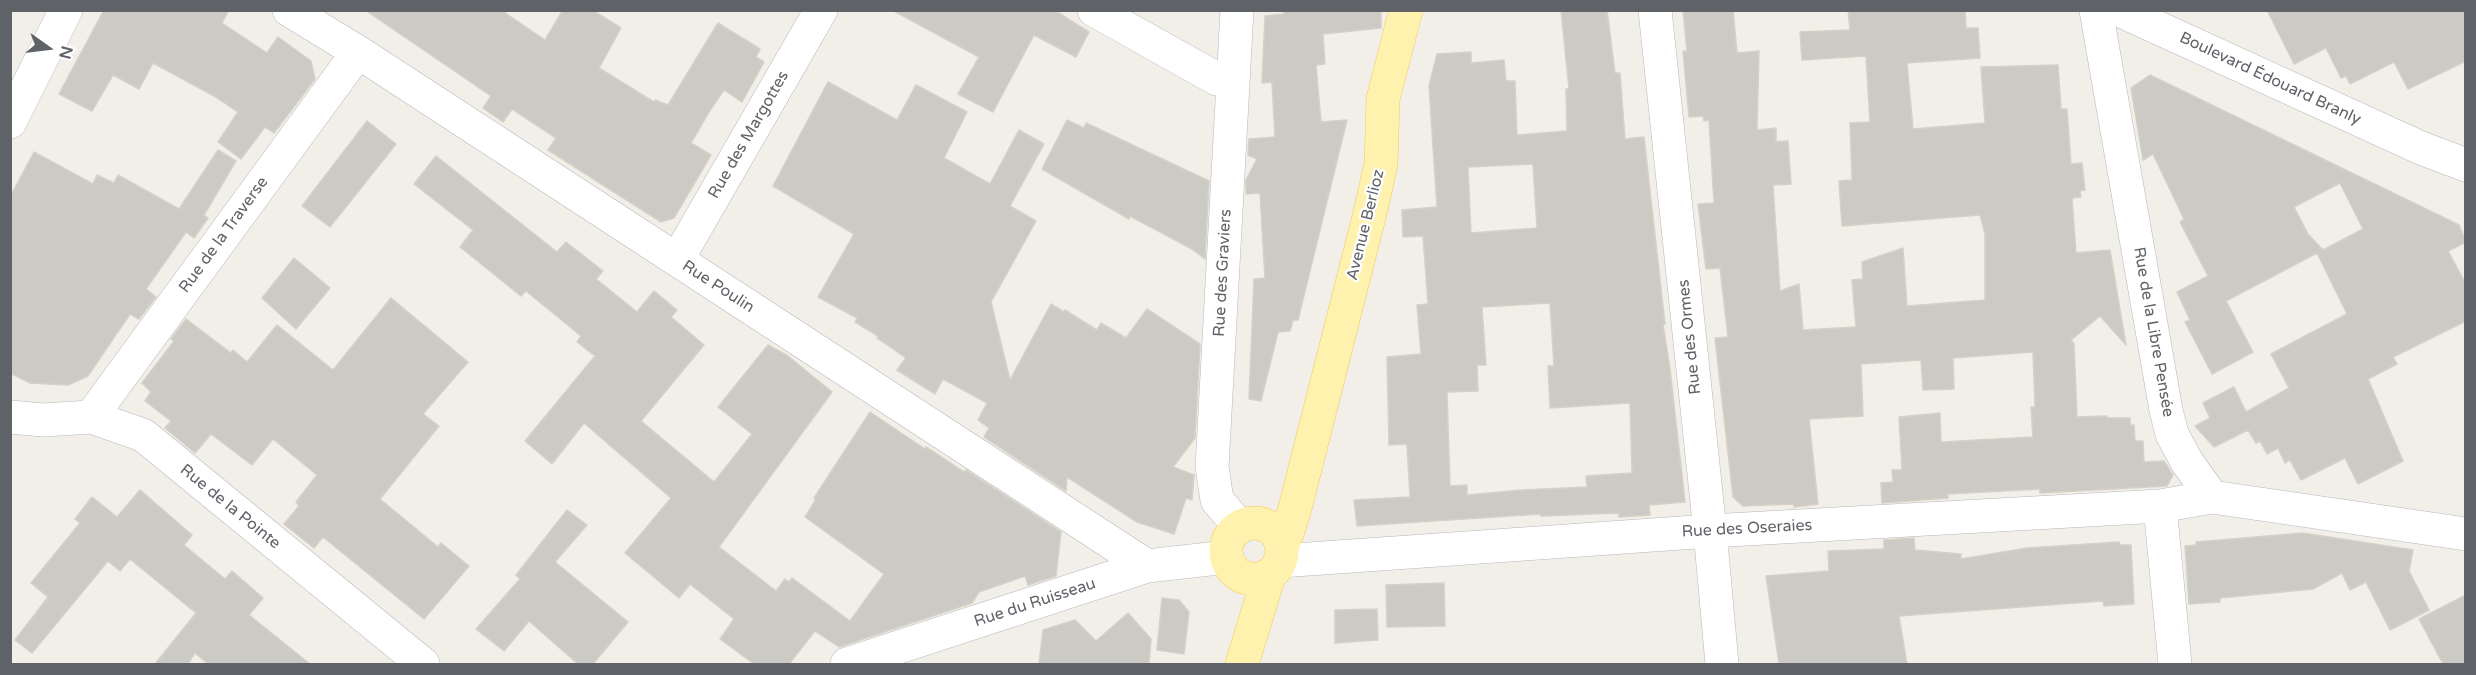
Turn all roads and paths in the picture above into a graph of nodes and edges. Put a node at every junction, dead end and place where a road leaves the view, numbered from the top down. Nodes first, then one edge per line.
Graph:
1 (66, 10) edge
2 (289, 10) edge
3 (821, 10) edge
4 (1094, 10) edge
5 (1237, 10) edge
6 (1406, 10) edge
7 (1655, 10) edge
8 (2096, 10) edge
9 (2119, 10) edge
10 (358, 52) junction
11 (1233, 79) junction
12 (10, 122) edge
13 (2421, 148) junction
14 (2466, 165) edge
15 (2466, 180) edge
16 (677, 260) junction
17 (10, 417) edge
18 (91, 417) junction
19 (2212, 497) junction
20 (2160, 506) junction
21 (1710, 531) junction
22 (2466, 534) edge
23 (1267, 547) junction
24 (1232, 565) junction
25 (1147, 566) junction
26 (1242, 663) edge
27 (423, 664) edge
28 (848, 664) edge
29 (1722, 664) edge
30 (2175, 664) edge

1 - 12 street
2 - 10 street, Rue Poulin
3 - 16 street, Rue des Margottes
4 - 11 street
5 - 11 street, Rue des Graviers
6 - 23 main road, Avenue Berlioz
7 - 21 street, Rue des Ormes
8 - 19 street, Rue de la Libre Pensée
9 - 13 street, Boulevard Édouard Branly
10 - 16 street, Rue Poulin
10 - 18 street, Rue de la Traverse
11 - 23 street, Rue des Graviers
13 - 14 street, Boulevard Édouard Branly
13 - 15 street, Boulevard Édouard Branly
16 - 25 street, Rue Poulin
17 - 18 street, Rue de la Pointe
18 - 27 street, Rue de la Pointe
19 - 20 street, Rue des Oseraies
19 - 22 street
20 - 21 street, Rue des Oseraies
20 - 30 street
21 - 23 street, Rue des Oseraies
21 - 29 street, Rue des Ormes
23 - 24 main road
23 - 24 main road, Avenue Berlioz
23 - 26 main road, Avenue Berlioz
24 - 25 street, Rue du Ruisseau
24 - 26 main road, Avenue Berlioz
25 - 28 street, Rue du Ruisseau

